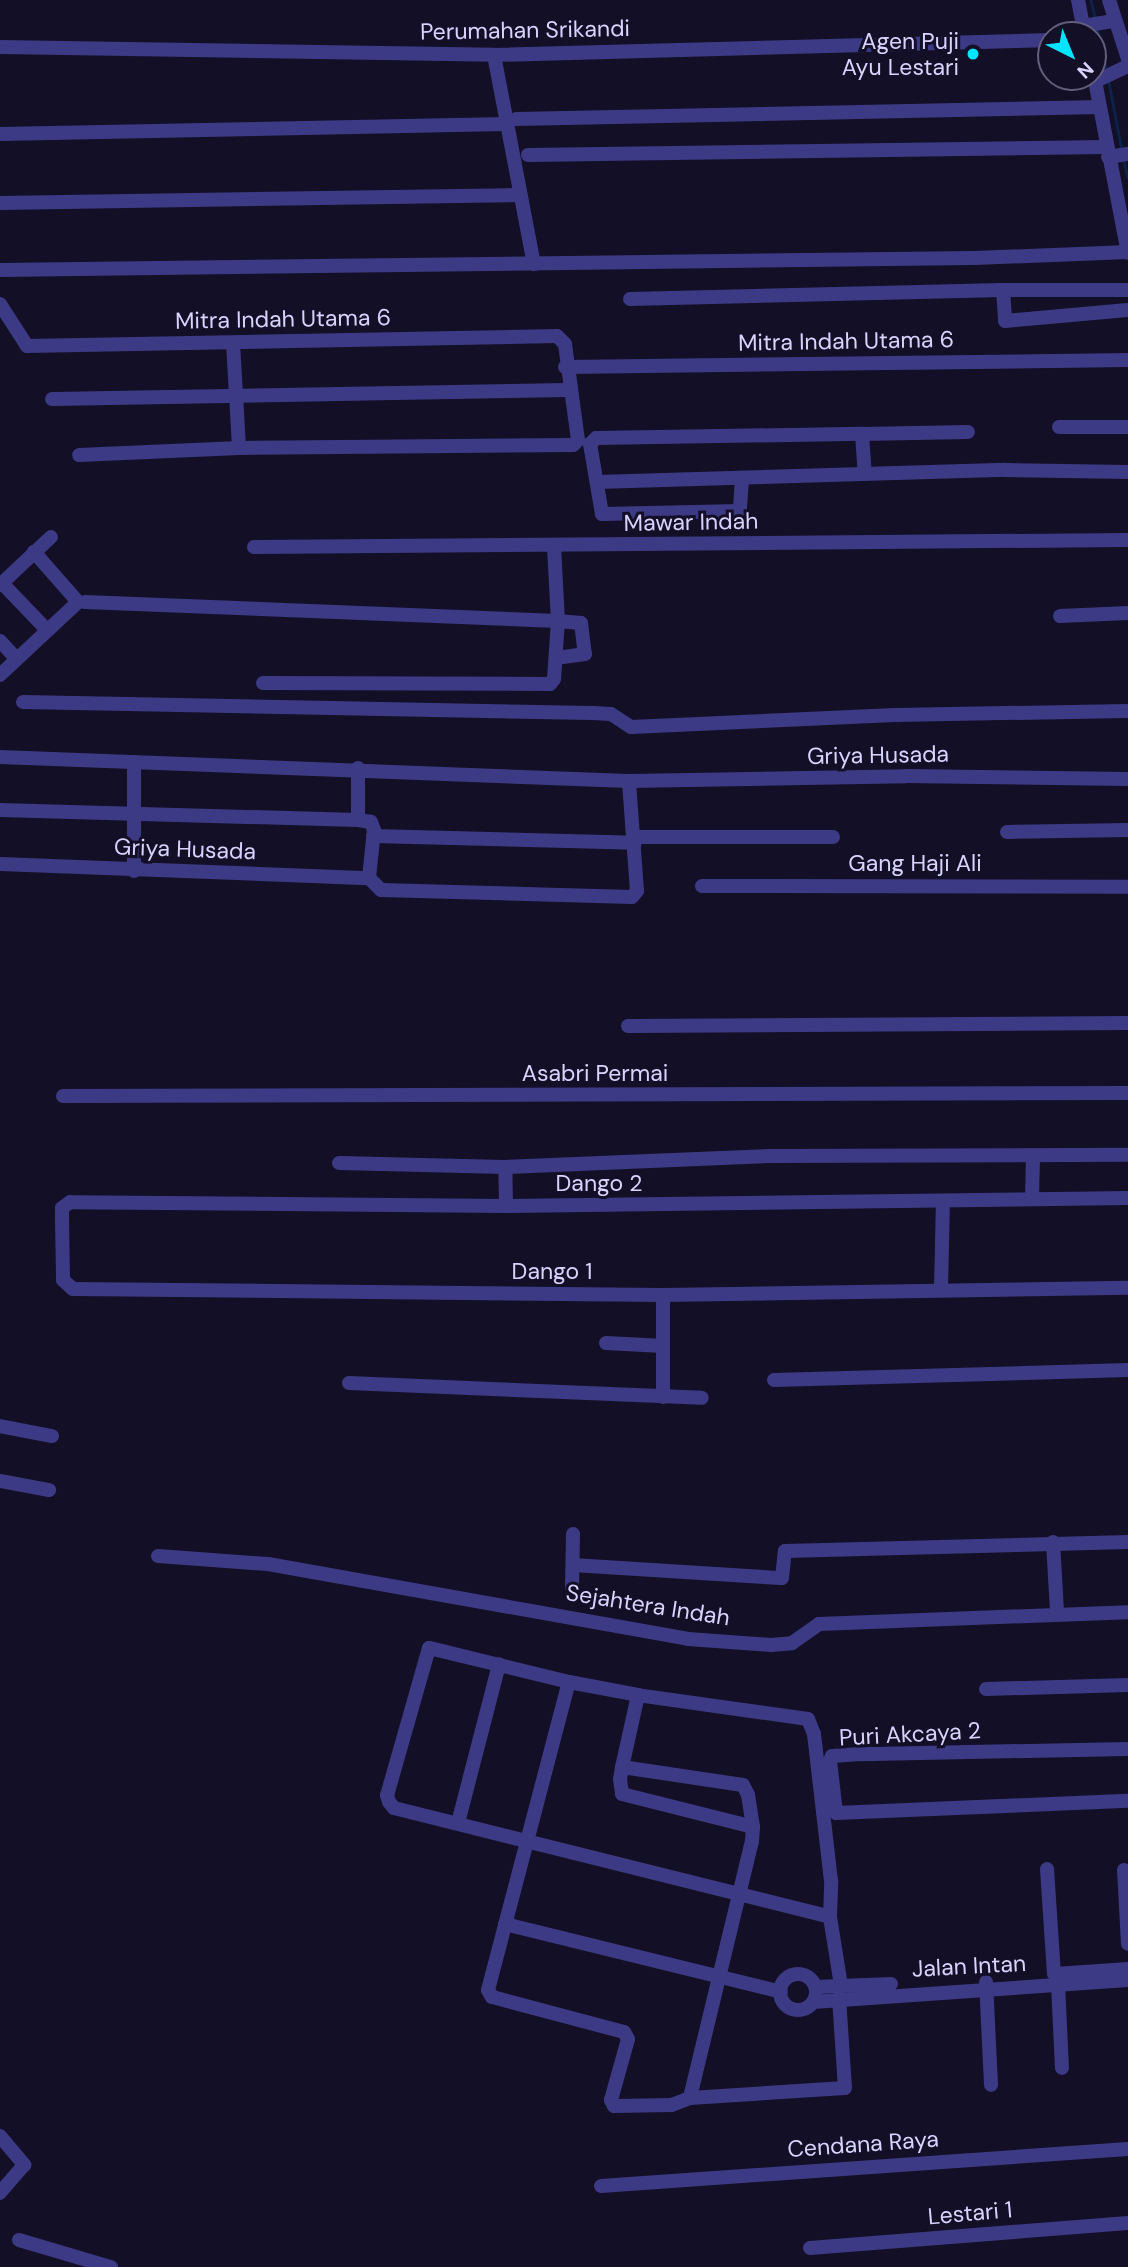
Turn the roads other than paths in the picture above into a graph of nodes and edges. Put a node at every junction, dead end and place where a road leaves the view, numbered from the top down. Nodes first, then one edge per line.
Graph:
1 (1078, 0) edge
2 (1109, 0) edge
3 (1083, 21) edge
4 (1111, 21) junction
5 (1107, 22) edge
6 (1037, 40) edge
7 (0, 47) edge
8 (494, 55) junction
9 (1126, 64) edge
10 (1107, 73) edge
11 (1099, 91) edge
12 (1100, 107) junction
13 (511, 121) junction
14 (0, 134) edge
15 (1114, 154) edge
16 (528, 155) dead end
17 (519, 195) junction
18 (0, 203) edge
19 (1125, 219) edge
20 (1127, 247) edge
21 (534, 264) junction
22 (0, 270) edge
23 (1003, 290) junction
24 (1128, 290) edge
25 (630, 299) dead end
26 (0, 304) edge
27 (1128, 310) edge
28 (233, 343) junction
29 (1128, 360) edge
30 (565, 367) junction
31 (567, 390) junction
32 (238, 396) junction
33 (52, 399) dead end
34 (1059, 427) dead end
35 (1128, 427) edge
36 (968, 432) dead end
37 (862, 434) junction
38 (239, 447) junction
39 (79, 455) dead end
40 (1128, 472) edge
41 (865, 473) junction
42 (742, 480) junction
43 (597, 482) junction
44 (51, 537) dead end
45 (1128, 540) edge
46 (554, 546) junction
47 (254, 547) dead end
48 (34, 552) junction
49 (1, 584) edge
50 (85, 602) dead end
51 (1128, 613) edge
52 (1060, 616) dead end
53 (558, 621) junction
54 (46, 629) junction
55 (0, 641) edge
56 (16, 658) junction
57 (556, 658) junction
58 (0, 675) edge
59 (263, 683) dead end
60 (23, 702) dead end
61 (1128, 711) edge
62 (0, 757) edge
63 (134, 762) junction
64 (358, 768) junction
65 (1128, 779) edge
66 (629, 781) junction
67 (0, 810) edge
68 (134, 815) junction
69 (358, 820) junction
70 (1128, 830) edge
71 (1007, 832) dead end
72 (373, 836) junction
73 (833, 837) dead end
74 (634, 840) junction
75 (0, 864) edge
76 (134, 871) junction
77 (369, 878) junction
78 (702, 886) dead end
79 (1128, 887) edge
80 (1128, 1023) edge
81 (628, 1026) dead end
82 (1128, 1093) edge
83 (63, 1096) dead end
84 (1128, 1155) edge
85 (1033, 1156) junction
86 (339, 1163) dead end
87 (505, 1167) junction
88 (1128, 1198) edge
89 (1032, 1199) junction
90 (71, 1202) joint
91 (943, 1203) junction
92 (506, 1206) junction
93 (941, 1288) junction
94 (1128, 1288) edge
95 (663, 1295) junction
96 (606, 1343) dead end
97 (663, 1346) junction
98 (1128, 1370) edge
99 (774, 1380) dead end
100 (349, 1383) dead end
101 (663, 1397) junction
102 (702, 1398) dead end
103 (0, 1426) edge
104 (52, 1436) dead end
105 (0, 1480) edge
106 (49, 1490) dead end
107 (573, 1534) dead end
108 (1053, 1542) junction
109 (1128, 1542) edge
110 (158, 1556) dead end
111 (573, 1565) junction
112 (572, 1587) dead end
113 (1057, 1612) junction
114 (1128, 1612) edge
115 (499, 1664) junction
116 (569, 1682) junction
117 (1128, 1685) edge
118 (986, 1689) dead end
119 (638, 1695) junction
120 (1128, 1749) edge
121 (622, 1767) junction
122 (1128, 1801) edge
123 (458, 1822) junction
124 (753, 1827) junction
125 (527, 1840) junction
126 (1047, 1869) dead end
127 (1124, 1870) dead end
128 (739, 1895) junction
129 (830, 1917) junction
130 (506, 1920) junction
131 (1128, 1944) edge
132 (1128, 1969) edge
133 (717, 1974) junction
134 (1056, 1979) junction
135 (1128, 1980) edge
136 (986, 1984) junction
137 (782, 1989) junction
138 (840, 1992) junction
139 (814, 1994) junction
140 (1062, 2068) dead end
141 (991, 2085) dead end
142 (690, 2098) junction
143 (0, 2136) edge
144 (1128, 2149) edge
145 (601, 2186) dead end
146 (0, 2193) edge
147 (1128, 2223) edge
148 (19, 2240) dead end
149 (813, 2248) dead end
150 (111, 2267) edge

1 - 3 street
2 - 4 street
4 - 5 street
4 - 9 street
6 - 8 street, Perumahan Srikandi
7 - 8 street, Perumahan Srikandi
8 - 13 street
9 - 10 street
11 - 12 street
12 - 13 street
12 - 15 street
13 - 14 street
13 - 17 street
15 - 16 street
15 - 19 street
17 - 18 street
17 - 21 street
19 - 20 street
20 - 21 street
21 - 22 street
23 - 24 street
23 - 25 street
23 - 27 street
26 - 28 street, Mitra Indah Utama 6
28 - 30 street, Mitra Indah Utama 6
28 - 32 street
29 - 30 street, Mitra Indah Utama 6
30 - 31 street, Mitra Indah Utama 6
31 - 32 street
31 - 38 street, Mitra Indah Utama 6
32 - 33 street
32 - 38 street
34 - 35 street
36 - 37 street
37 - 41 street
37 - 43 street
38 - 39 street, Mitra Indah Utama 6
40 - 41 street
41 - 42 street
42 - 43 street
42 - 43 street
44 - 48 street
45 - 46 street, Mawar Indah
46 - 47 street, Mawar Indah
46 - 53 street
48 - 49 street
48 - 54 street
49 - 54 street
50 - 53 street
51 - 52 street
53 - 57 street
53 - 57 street
54 - 56 street
55 - 56 street
56 - 58 street
57 - 59 street
60 - 61 street
62 - 63 street, Griya Husada
63 - 64 street, Griya Husada
63 - 68 street
64 - 66 street, Griya Husada
64 - 69 street
65 - 66 street, Griya Husada
66 - 74 street, Griya Husada
67 - 68 street, Griya Husada
68 - 69 street, Griya Husada
68 - 76 street
69 - 72 street
70 - 71 street
72 - 74 street
72 - 77 street
73 - 74 street
74 - 77 street, Griya Husada
75 - 76 street, Griya Husada
76 - 77 street, Griya Husada
78 - 79 street, Gang Haji Ali
80 - 81 street
82 - 83 street, Asabri Permai
84 - 85 street
85 - 87 street
85 - 89 street
86 - 87 street
87 - 92 street
88 - 89 street, Dango 2
89 - 91 street, Dango 2
90 - 92 street, Dango 2
90 - 95 street, Dango 1
91 - 92 street, Dango 2
91 - 93 street
93 - 94 street, Dango 1
93 - 95 street, Dango 1
95 - 97 street
96 - 97 street
97 - 101 street
98 - 99 street
100 - 101 street
101 - 102 street
103 - 104 street
105 - 106 street
107 - 111 street
108 - 109 street
108 - 111 street
108 - 113 street
110 - 113 street, Sejahtera Indah
111 - 112 street
113 - 114 street, Sejahtera Indah
115 - 116 street
115 - 123 street
115 - 123 street
116 - 119 street
116 - 125 street
117 - 118 street
119 - 121 street
119 - 129 street
120 - 122 street, Puri Akcaya 2
121 - 124 street
121 - 124 street
123 - 125 street
124 - 128 street
125 - 128 street
125 - 130 street
126 - 134 street
127 - 131 street
128 - 129 street
128 - 133 street
129 - 138 street
130 - 133 street
130 - 142 street
132 - 134 street
133 - 137 street
133 - 142 street
134 - 135 street, Jalan Intan
134 - 136 street
134 - 140 street
136 - 138 street
136 - 141 street
137 - 139 street
137 - 139 street
138 - 139 street
138 - 142 street
143 - 146 street
144 - 145 street, Cendana Raya
147 - 149 street, Lestari 1
148 - 150 street

